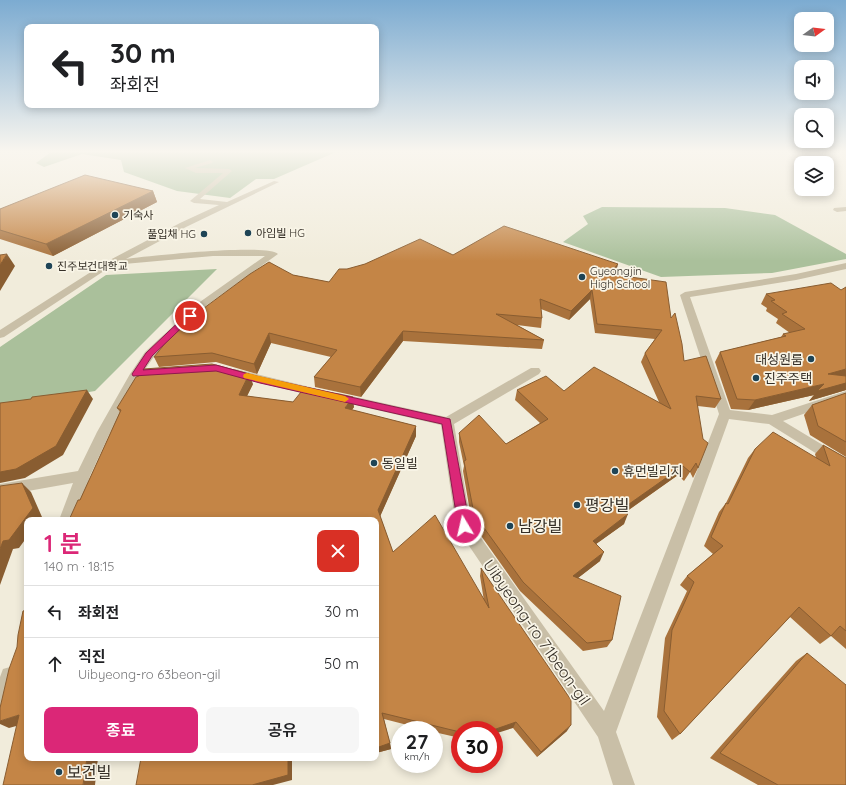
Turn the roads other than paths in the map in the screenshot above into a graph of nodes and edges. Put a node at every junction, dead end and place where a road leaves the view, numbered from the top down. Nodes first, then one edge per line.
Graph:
1 (208, 189) edge
2 (262, 189) edge
3 (228, 204) junction
4 (846, 209) edge
5 (838, 210) dead end
6 (111, 263) junction
7 (846, 266) edge
8 (0, 335) edge
9 (223, 370) edge
10 (535, 371) dead end
11 (152, 372) edge
12 (136, 374) junction
13 (846, 395) edge
14 (724, 414) junction
15 (772, 420) junction
16 (447, 422) junction
17 (846, 466) edge
18 (83, 476) junction
19 (0, 490) edge
20 (68, 517) edge
21 (17, 657) edge
22 (0, 705) edge
23 (606, 732) junction
24 (624, 785) edge

1 - 3 street
2 - 3 street
3 - 6 street
4 - 5 street
6 - 8 street
6 - 12 street
7 - 14 street
9 - 16 street
10 - 16 street
11 - 12 street
12 - 18 street
13 - 15 street
14 - 15 street
14 - 23 street
15 - 17 street
16 - 23 street, Uibyeong-ro 71beon-gil
18 - 19 street
18 - 20 street
21 - 22 street
23 - 24 street, Uibyeong-ro 71beon-gil

